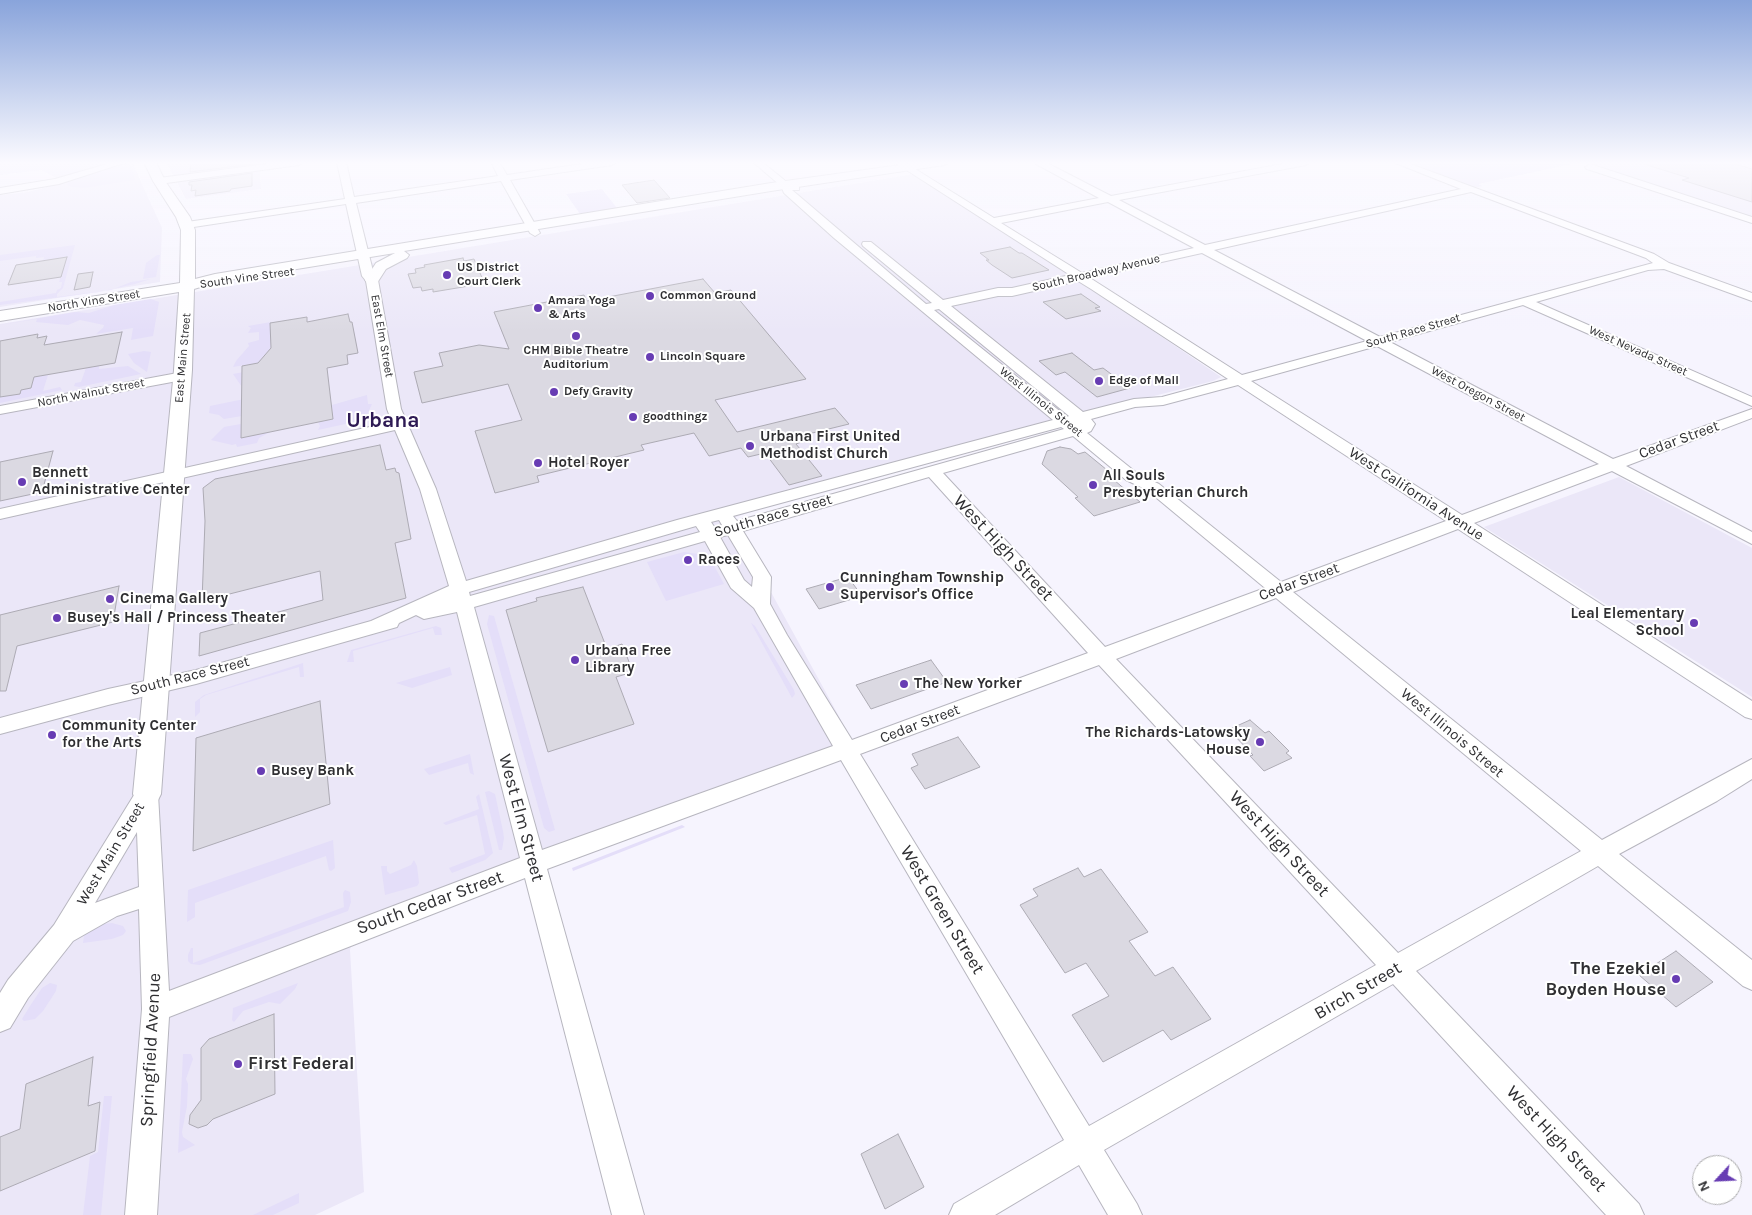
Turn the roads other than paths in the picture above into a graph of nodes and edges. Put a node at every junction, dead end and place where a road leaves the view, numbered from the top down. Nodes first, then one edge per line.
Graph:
1 (183, 219) edge
2 (228, 219) edge
3 (354, 219) edge
4 (528, 219) edge
5 (601, 219) edge
6 (820, 219) edge
7 (836, 219) edge
8 (988, 219) edge
9 (1010, 219) edge
10 (1147, 219) edge
11 (1343, 219) edge
12 (1550, 219) edge
13 (993, 222) junction
14 (841, 223) dead end
15 (187, 225) junction
16 (534, 230) junction
17 (861, 239) dead end
18 (1205, 249) junction
19 (402, 255) junction
20 (363, 258) junction
21 (1665, 265) junction
22 (1079, 277) junction
23 (372, 280) junction
24 (188, 286) junction
25 (1012, 292) joint
26 (1752, 298) edge
27 (1524, 300) junction
28 (936, 309) junction
29 (0, 316) edge
30 (1377, 341) junction
31 (183, 376) junction
32 (1238, 379) junction
33 (1752, 402) edge
34 (0, 410) edge
35 (1752, 413) edge
36 (1064, 421) junction
37 (402, 424) junction
38 (1082, 425) junction
39 (1612, 465) junction
40 (932, 472) junction
41 (175, 474) junction
42 (0, 514) edge
43 (728, 520) junction
44 (1460, 523) junction
45 (705, 526) junction
46 (1752, 539) edge
47 (1278, 589) junction
48 (462, 596) junction
49 (761, 604) junction
50 (1101, 655) junction
51 (156, 686) junction
52 (1752, 711) edge
53 (0, 726) edge
54 (846, 750) junction
55 (1752, 768) edge
56 (147, 794) junction
57 (1599, 853) junction
58 (533, 864) junction
59 (152, 893) junction
60 (63, 933) junction
61 (1396, 969) junction
62 (1752, 977) edge
63 (156, 1008) junction
64 (0, 1018) edge
65 (1084, 1145) junction
66 (141, 1215) edge
67 (628, 1215) edge
68 (965, 1215) edge
69 (1126, 1215) edge
70 (1628, 1215) edge

1 - 15 main road, East Main Street
2 - 15 street
3 - 20 street, East Elm Street
4 - 16 street
5 - 16 main road, South Vine Street
6 - 28 street
7 - 14 street
8 - 13 street, West California Avenue
9 - 13 street
10 - 18 street, West Oregon Street
11 - 18 street, South Broadway Avenue
12 - 21 street
13 - 22 street, West California Avenue
15 - 24 main road, East Main Street
16 - 19 main road, South Vine Street
16 - 20 main road, South Vine Street
17 - 28 street
18 - 22 street, South Broadway Avenue
18 - 30 street, West Oregon Street
19 - 20 main road, South Vine Street
19 - 23 main road
20 - 23 street, East Elm Street
20 - 24 main road, South Vine Street
21 - 26 street
21 - 27 street, South Race Street
22 - 25 street, South Broadway Avenue
22 - 32 street, West California Avenue
23 - 37 street, East Elm Street
24 - 29 main road, North Vine Street
24 - 31 main road, East Main Street
25 - 28 street, South Broadway Avenue
27 - 30 street, South Race Street
27 - 33 street, West Nevada Street
28 - 36 street, West Illinois Street
28 - 38 street, West Illinois Street
30 - 32 street, South Race Street
30 - 39 street, West Oregon Street
31 - 34 street, North Walnut Street
31 - 41 main road, East Main Street
32 - 38 street, South Race Street
32 - 44 street, West California Avenue
35 - 39 street, Cedar Street
36 - 38 street, South Race Street
36 - 43 street, South Race Street
37 - 41 street
37 - 48 street, West Elm Street
38 - 40 street, South Race Street
38 - 47 street, West Illinois Street
39 - 44 street, Cedar Street
39 - 46 street, West Oregon Street
40 - 43 street, South Race Street
40 - 50 street, West High Street
41 - 42 street
41 - 51 main road, West Main Street
43 - 45 street, South Race Street
43 - 49 street
44 - 47 street, Cedar Street
44 - 52 street, West California Avenue
45 - 48 street, South Race Street
45 - 49 street, West Green Street
47 - 50 street, Cedar Street
47 - 57 street, West Illinois Street
48 - 51 street, South Race Street
48 - 58 street, West Elm Street
49 - 54 street, West Green Street
50 - 54 street, Cedar Street
50 - 61 street, West High Street
51 - 53 street, South Race Street
51 - 56 main road, West Main Street
54 - 58 street, South Cedar Street
54 - 65 street, West Green Street
55 - 57 street, Birch Street
56 - 59 street, Springfield Avenue
56 - 60 street, West Main Street
57 - 61 street, Birch Street
57 - 62 street, West Illinois Street
58 - 63 street, South Cedar Street
58 - 67 street, West Elm Street
59 - 60 street, West Main Street
59 - 63 street, Springfield Avenue
60 - 64 street, West Main Street
61 - 65 street, Birch Street
61 - 70 street, West High Street
63 - 66 street, Springfield Avenue
65 - 68 street, Birch Street
65 - 69 street, West Green Street

